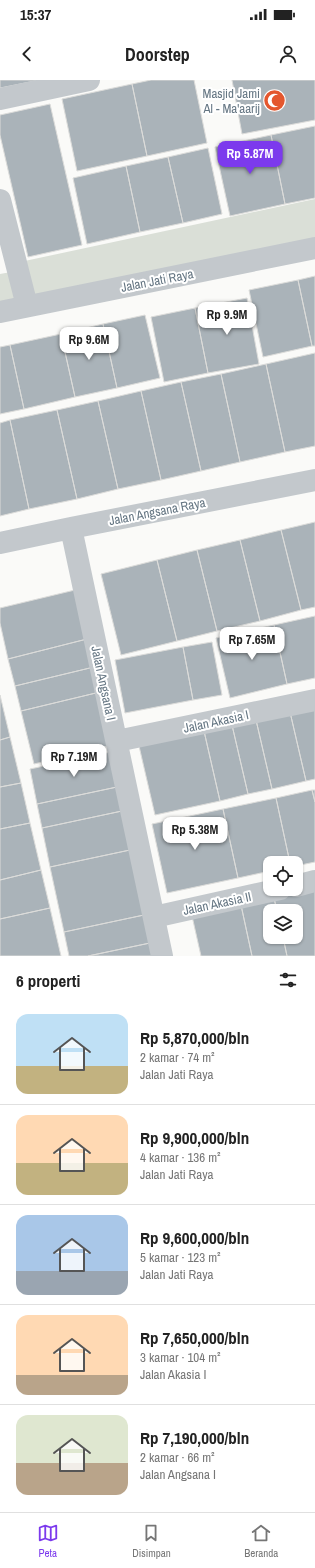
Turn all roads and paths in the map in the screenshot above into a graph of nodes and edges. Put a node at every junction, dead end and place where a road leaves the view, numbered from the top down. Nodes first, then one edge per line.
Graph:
1 (89, 80) edge
2 (0, 99) edge
3 (0, 200) edge
4 (315, 248) edge
5 (27, 306) junction
6 (0, 312) edge
7 (315, 480) edge
8 (72, 528) junction
9 (0, 543) edge
10 (315, 700) edge
11 (117, 741) junction
12 (315, 881) edge
13 (303, 884) edge
14 (263, 893) edge
15 (154, 917) junction
16 (162, 956) edge

1 - 2 street
3 - 5 street
4 - 5 street, Jalan Jati Raya
5 - 6 street, Jalan Jati Raya
7 - 8 street, Jalan Angsana Raya
8 - 9 street, Jalan Angsana Raya
8 - 11 street, Jalan Angsana I
10 - 11 street, Jalan Akasia I
11 - 15 street, Jalan Angsana I
12 - 13 street
14 - 15 street, Jalan Akasia II
15 - 16 street, Jalan Angsana I

